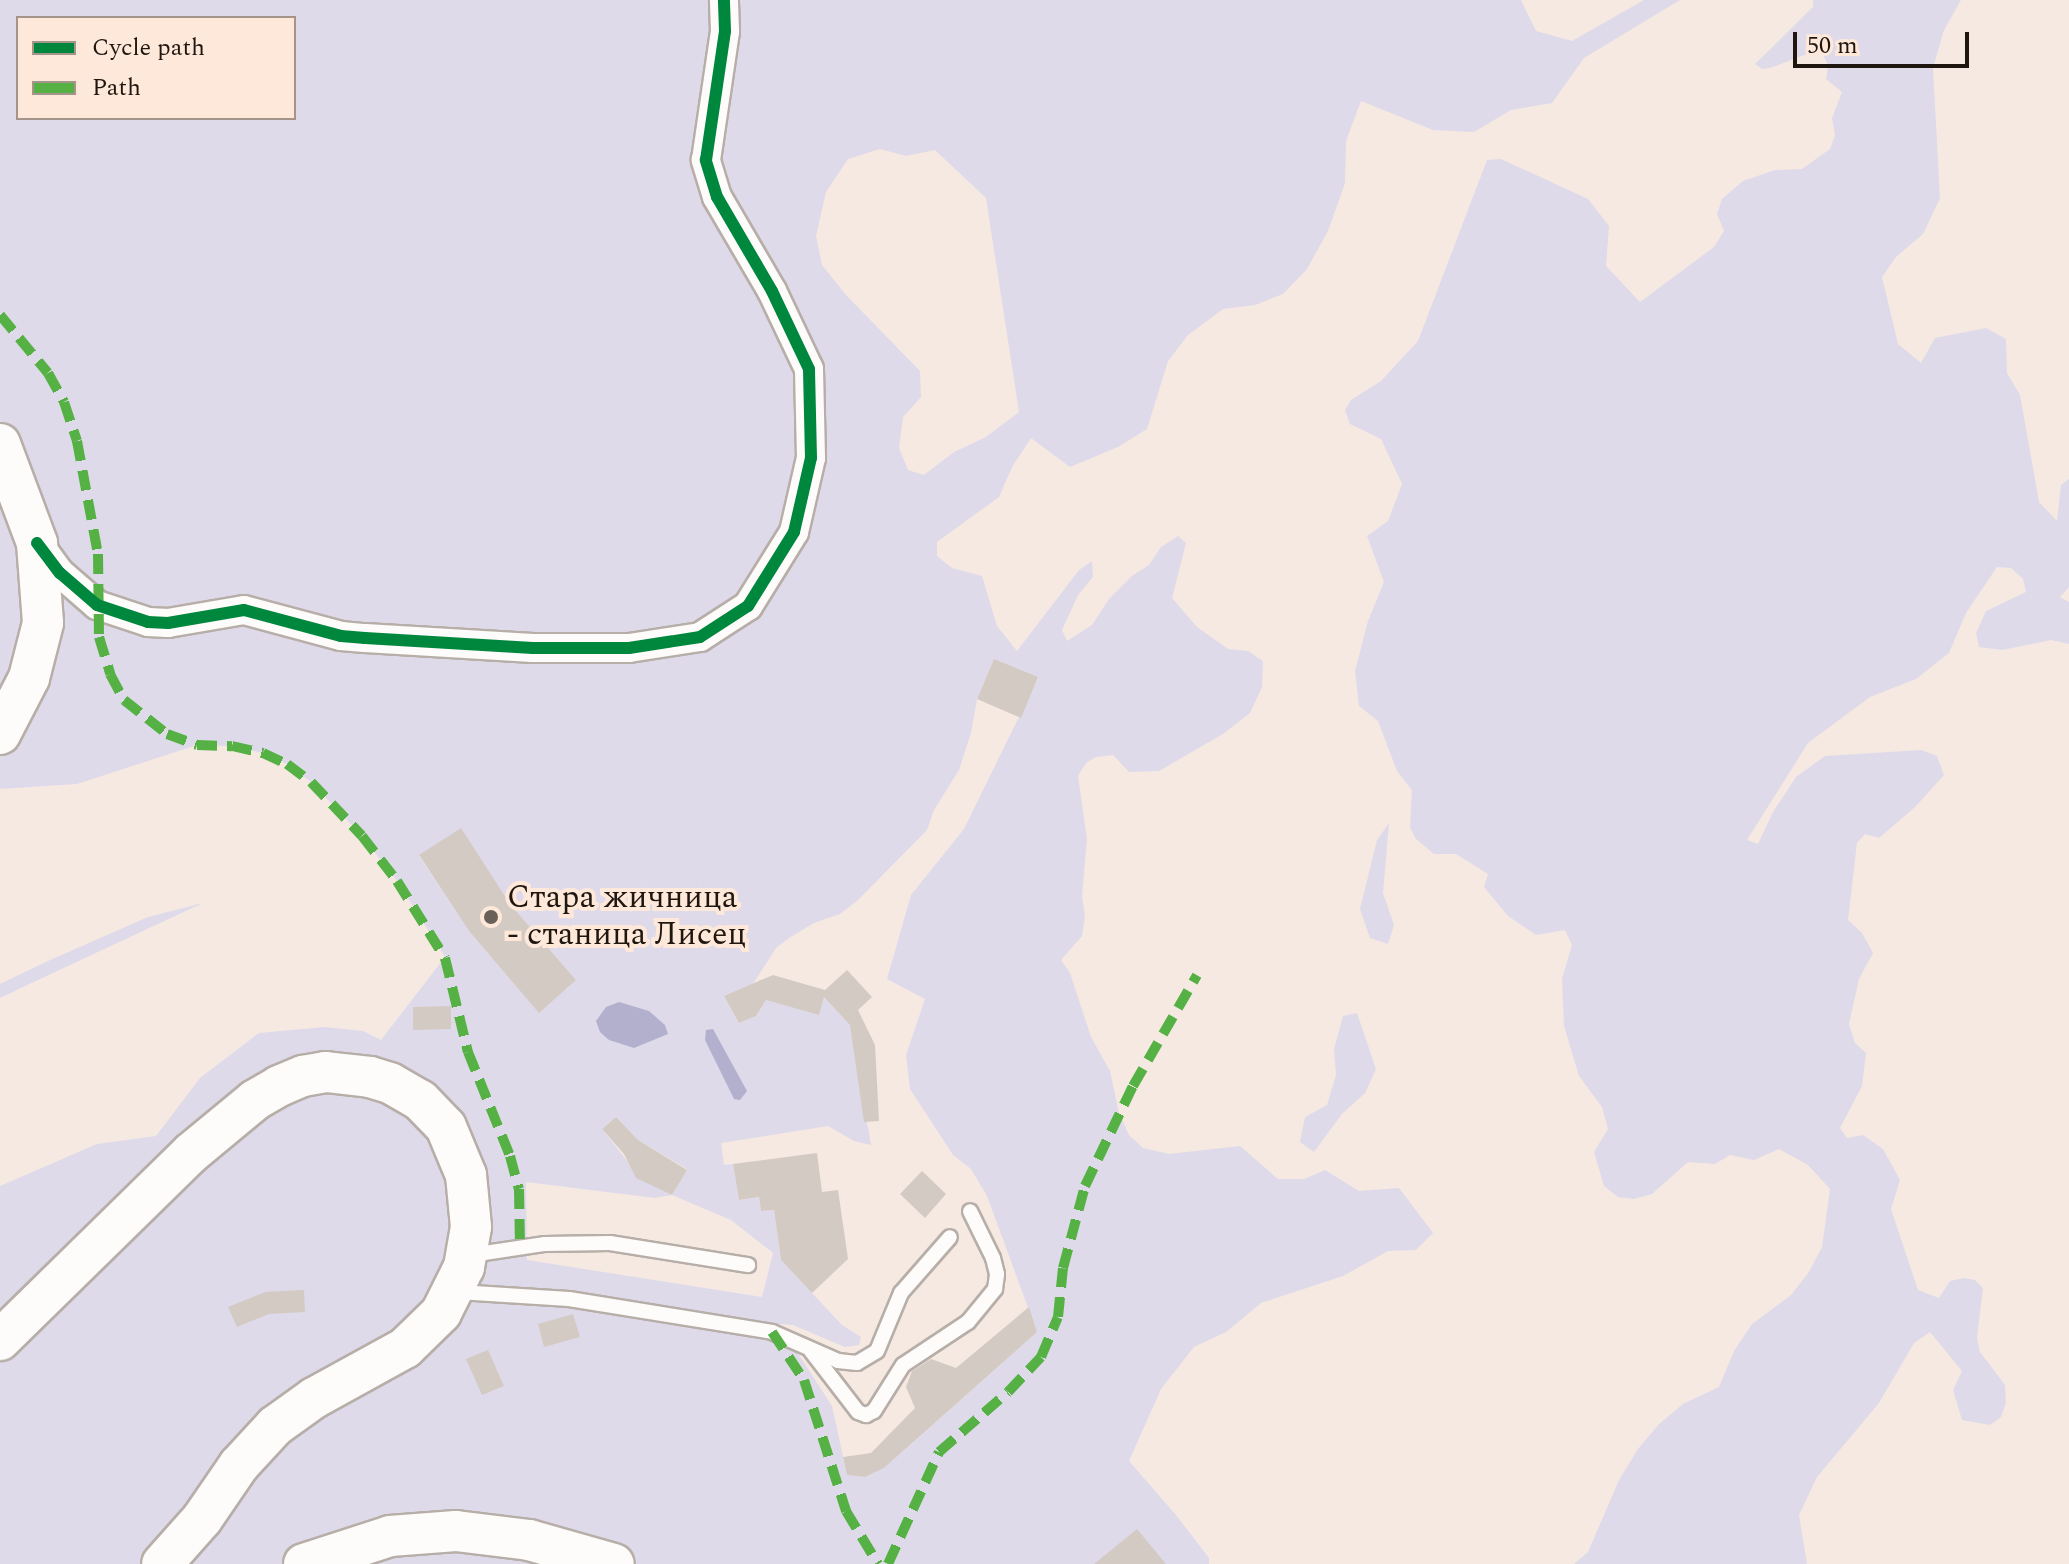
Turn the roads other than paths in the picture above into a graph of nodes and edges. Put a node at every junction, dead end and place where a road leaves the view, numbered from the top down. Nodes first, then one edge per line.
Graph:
1 (724, 0) edge
2 (0, 444) edge
3 (37, 543) junction
4 (0, 734) edge
5 (970, 1211) dead end
6 (950, 1237) dead end
7 (748, 1265) dead end
8 (460, 1274) junction
9 (0, 1340) edge
10 (809, 1347) junction
11 (162, 1564) edge
12 (304, 1564) edge
13 (614, 1564) edge

1 - 3 street
2 - 3 main road
3 - 4 main road
5 - 10 lane
6 - 10 lane
7 - 8 lane
8 - 9 main road
8 - 10 lane
8 - 11 main road
12 - 13 main road

